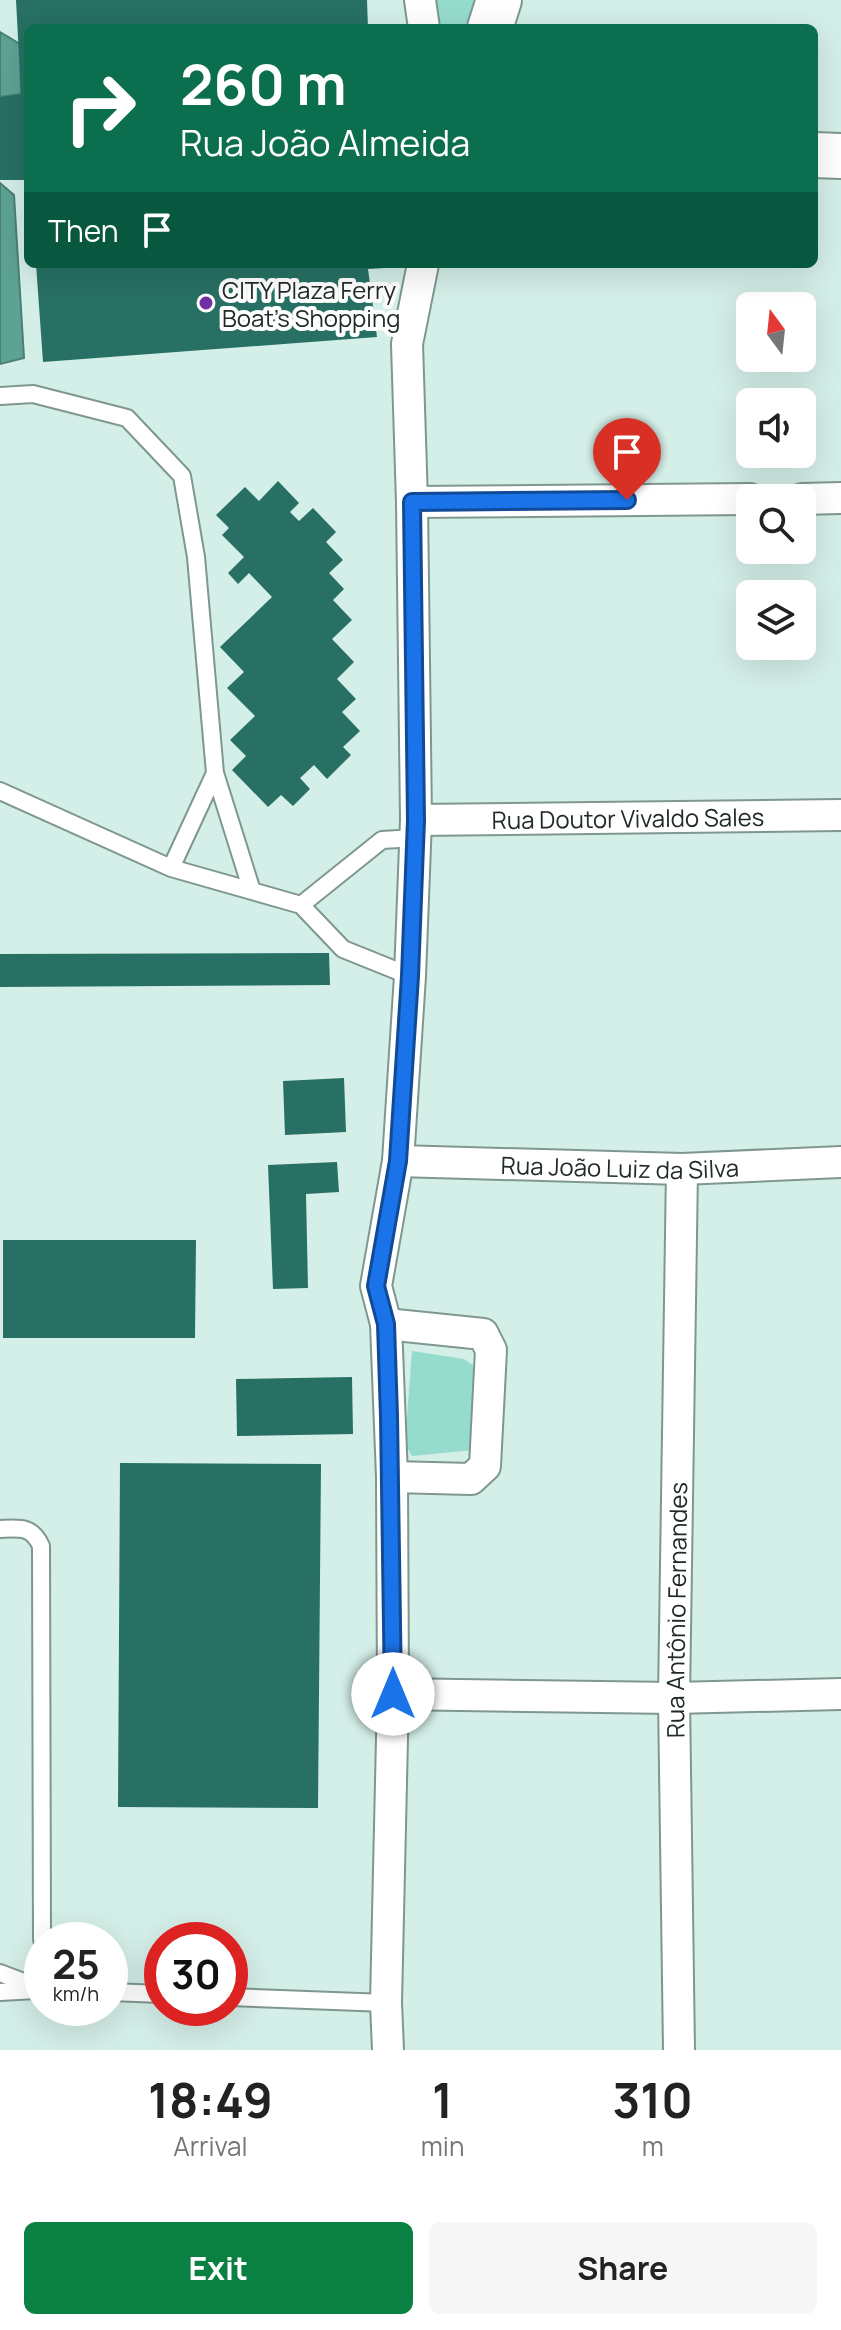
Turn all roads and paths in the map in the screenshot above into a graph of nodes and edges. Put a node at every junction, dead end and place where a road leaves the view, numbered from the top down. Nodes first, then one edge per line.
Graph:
1 (420, 0) edge
2 (499, 0) edge
3 (423, 24) edge
4 (491, 24) edge
5 (818, 155) edge
6 (841, 156) edge
7 (422, 268) edge
8 (0, 396) edge
9 (841, 498) edge
10 (736, 499) edge
11 (816, 499) edge
12 (412, 502) junction
13 (215, 773) junction
14 (0, 791) edge
15 (841, 815) edge
16 (416, 829) junction
17 (171, 868) junction
18 (252, 891) junction
19 (301, 905) junction
20 (410, 976) junction
21 (398, 1161) junction
22 (841, 1162) edge
23 (682, 1169) junction
24 (386, 1324) junction
25 (392, 1477) junction
26 (0, 1529) edge
27 (393, 1694) junction
28 (841, 1694) edge
29 (674, 1698) junction
30 (42, 1922) edge
31 (0, 1973) edge
32 (24, 1982) edge
33 (24, 1990) edge
34 (0, 1992) edge
35 (248, 1998) edge
36 (386, 2003) junction
37 (388, 2050) edge
38 (679, 2050) edge

1 - 3 street
2 - 4 street
5 - 6 street
7 - 12 street
8 - 13 lane
9 - 11 street
10 - 12 street
12 - 16 street
13 - 17 lane
13 - 18 lane
14 - 17 lane
15 - 16 street, Rua Doutor Vivaldo Sales
16 - 19 lane
16 - 20 street
17 - 18 lane
18 - 19 lane
19 - 20 lane
20 - 21 street
21 - 23 street, Rua João Luiz da Silva
21 - 24 street
22 - 23 street, Rua João Luiz da Silva
23 - 29 street, Rua Antônio Fernandes
24 - 25 street
24 - 25 street
25 - 27 street
26 - 30 lane
27 - 29 street
27 - 36 street
28 - 29 street
29 - 38 street, Rua Antônio Fernandes
31 - 32 lane
33 - 34 lane
35 - 36 lane
36 - 37 street

